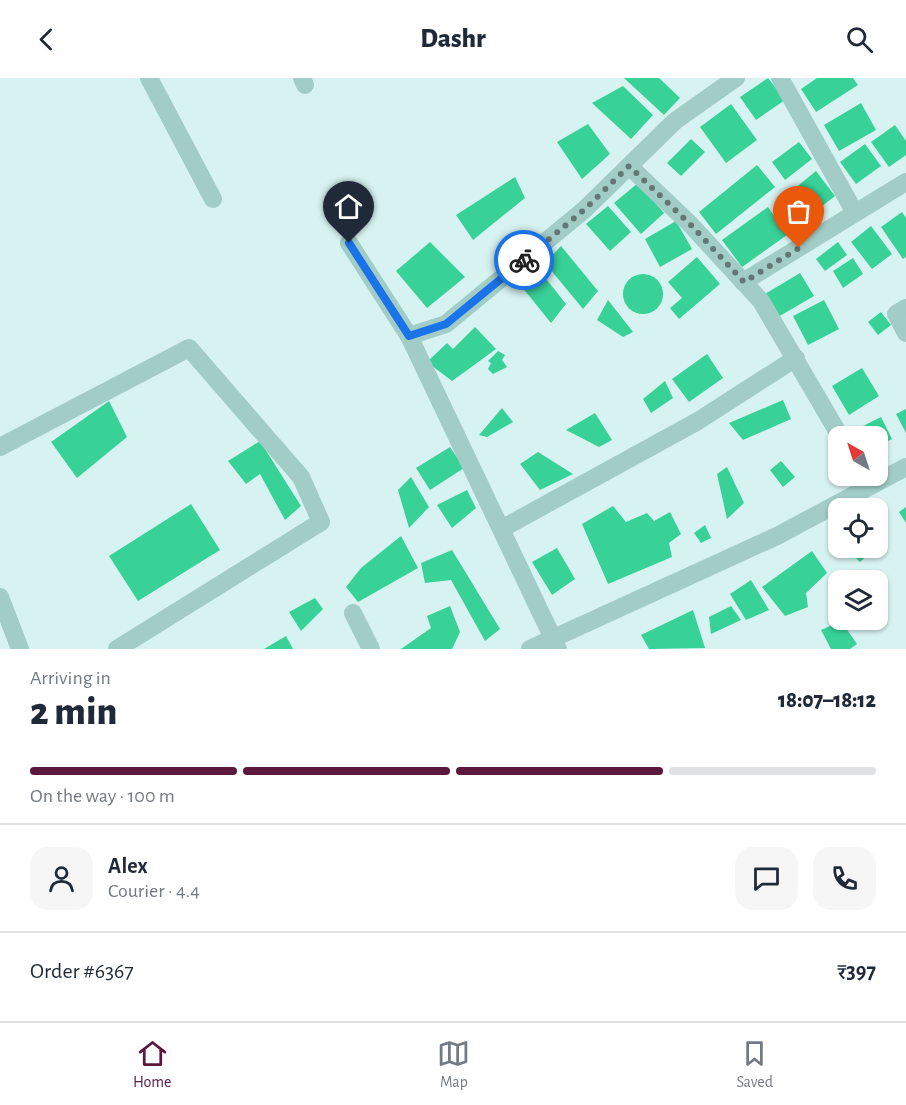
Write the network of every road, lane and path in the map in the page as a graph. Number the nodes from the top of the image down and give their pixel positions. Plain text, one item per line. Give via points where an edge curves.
1 (149, 78) edge
2 (736, 78) edge
3 (780, 78) edge
4 (629, 166) junction
5 (906, 182) edge
6 (213, 199) dead end
7 (855, 213) junction
8 (349, 243) dead end
9 (744, 282) junction
10 (906, 308) edge
11 (906, 333) edge
12 (409, 336) junction
13 (796, 358) junction
14 (834, 426) edge
15 (0, 447) edge
16 (906, 467) edge
17 (888, 473) edge
18 (857, 486) edge
19 (502, 528) junction
20 (0, 597) edge
21 (353, 613) dead end
22 (556, 644) edge
23 (20, 649) edge
24 (117, 649) edge
25 (371, 649) edge
26 (530, 649) edge

1 - 6 street
2 - 4 street via 675,121
3 - 7 street
4 - 9 street
4 - 12 street via 584,210 446,324
5 - 7 street
7 - 9 street
8 - 12 street
9 - 13 street via 761,301
10 - 11 street via 896,314
12 - 19 street
13 - 14 street
13 - 19 street via 698,421
15 - 24 street via 189,348 301,477 321,522
16 - 17 street
18 - 22 street via 777,536
19 - 22 street
20 - 23 street
21 - 25 street
22 - 26 street

